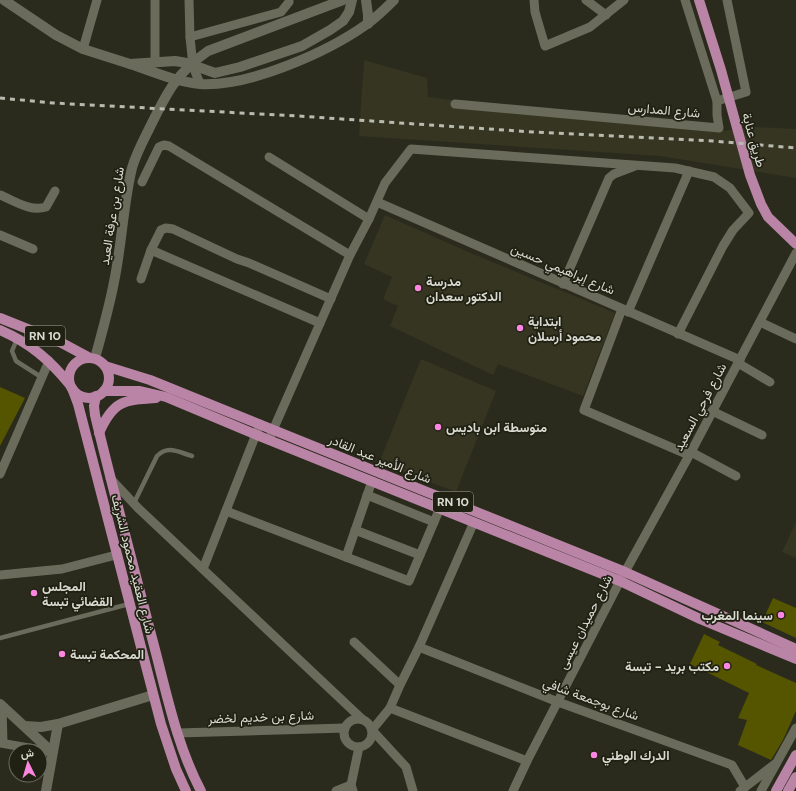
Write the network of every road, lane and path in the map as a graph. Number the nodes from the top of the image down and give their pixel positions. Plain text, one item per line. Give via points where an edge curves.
1 (4, 0) edge
2 (97, 0) edge
3 (155, 0) edge
4 (189, 0) edge
5 (290, 0) edge
6 (343, 0) edge
7 (352, 0) edge
8 (366, 0) edge
9 (394, 0) edge
10 (534, 0) edge
11 (586, 0) edge
12 (624, 0) edge
13 (685, 0) edge
14 (699, 0) edge
15 (704, 0) edge
16 (727, 0) edge
17 (606, 15) junction
18 (368, 24) junction
19 (709, 31) junction
20 (190, 37) junction
21 (84, 49) junction
22 (155, 61) junction
23 (130, 64) junction
24 (193, 66) junction
25 (200, 84) junction
26 (717, 101) junction
27 (455, 104) dead end
28 (269, 157) dead end
29 (638, 165) junction
30 (689, 171) junction
31 (142, 182) dead end
32 (55, 191) dead end
33 (0, 194) edge
34 (376, 202) junction
35 (369, 219) junction
36 (0, 235) edge
37 (796, 244) edge
38 (33, 249) dead end
39 (151, 250) junction
40 (796, 253) edge
41 (350, 255) junction
42 (141, 279) dead end
43 (564, 284) junction
44 (330, 299) junction
45 (625, 310) junction
46 (0, 318) edge
47 (760, 322) junction
48 (320, 323) junction
49 (0, 330) edge
50 (678, 334) junction
51 (17, 338) junction
52 (796, 339) edge
53 (92, 358) junction
54 (48, 361) junction
55 (739, 362) junction
56 (105, 366) junction
57 (41, 377) junction
58 (770, 382) dead end
59 (72, 387) junction
60 (104, 391) junction
61 (96, 396) junction
62 (166, 398) junction
63 (712, 411) junction
64 (260, 424) junction
65 (273, 429) junction
66 (99, 433) junction
67 (256, 434) junction
68 (762, 434) dead end
69 (269, 440) junction
70 (690, 453) junction
71 (192, 456) dead end
72 (0, 474) edge
73 (110, 476) junction
74 (736, 476) dead end
75 (372, 481) junction
76 (367, 495) junction
77 (134, 503) junction
78 (440, 508) junction
79 (226, 511) junction
80 (434, 522) junction
81 (474, 522) junction
82 (355, 530) junction
83 (116, 555) junction
84 (420, 555) junction
85 (346, 557) junction
86 (203, 569) junction
87 (0, 575) edge
88 (623, 577) junction
89 (129, 604) junction
90 (0, 638) edge
91 (354, 642) dead end
92 (419, 647) junction
93 (796, 649) edge
94 (796, 660) edge
95 (400, 684) junction
96 (153, 695) junction
97 (558, 702) junction
98 (1, 705) edge
99 (390, 708) junction
100 (362, 719) junction
101 (58, 724) junction
102 (25, 726) junction
103 (345, 728) junction
104 (796, 728) edge
105 (372, 730) junction
106 (178, 733) junction
107 (1, 743) edge
108 (359, 747) junction
109 (52, 752) junction
110 (796, 755) edge
111 (527, 760) junction
112 (777, 762) junction
113 (796, 777) edge
114 (352, 788) edge
115 (742, 789) edge
116 (46, 791) edge
117 (186, 791) edge
118 (201, 791) edge
119 (336, 791) edge
120 (413, 791) edge
121 (513, 791) edge
122 (761, 791) edge
123 (776, 791) edge
124 (788, 791) edge

1 - 21 street
2 - 21 street
3 - 22 street
4 - 20 street
5 - 20 street via 281,12
6 - 53 street, شارع بن عرفة العيد via 208,51 193,61 166,94 132,167 114,283
7 - 24 street via 343,21 302,46 225,71 215,72
8 - 18 street
9 - 18 street
10 - 17 street via 545,46 590,27
11 - 17 street
12 - 17 street
13 - 26 street
14 - 19 main road, طريق عنابة
15 - 19 main road, طريق عنابة
16 - 26 street, شارع المدارس via 746,92
18 - 25 street via 287,66 232,82
19 - 37 main road, طريق عنابة via 750,175 761,204 768,217
20 - 24 street
21 - 23 street
22 - 23 street
22 - 24 street via 175,61
23 - 25 street via 174,79
24 - 25 street
26 - 27 street, شارع المدارس via 719,128
28 - 35 street
29 - 30 street
29 - 34 street via 411,149 385,183
29 - 43 street via 609,178
30 - 45 street
30 - 50 street via 714,177 730,188 749,213 733,230 723,246
31 - 41 street via 159,147 169,146
32 - 33 street via 46,207 40,209 31,209
34 - 35 street
34 - 43 street, شارع إبراهيمي حسين
35 - 41 street
36 - 38 street
39 - 42 street
39 - 44 street via 162,230 173,229
39 - 48 street
40 - 47 street, شارع فرحي السعيد
41 - 44 street
43 - 45 street, شارع إبراهيمي حسين
44 - 48 street
45 - 50 street, شارع إبراهيمي حسين
45 - 70 street via 584,410
46 - 53 main road, RN 10
47 - 52 street
47 - 55 street, شارع فرحي السعيد
48 - 65 street
49 - 51 main road, RN 10
50 - 55 street, شارع إبراهيمي حسين
51 - 54 main road, RN 10
51 - 57 lane via 12,351 16,361
53 - 56 main road
53 - 59 main road via 82,359 72,367 69,373
54 - 57 street
54 - 59 main road, RN 10
55 - 58 street, شارع إبراهيمي حسين
55 - 63 street, شارع فرحي السعيد
56 - 60 main road via 109,378
56 - 64 main road, شارع الأمير عبد القادر / RN 10 via 150,380
57 - 72 street
59 - 61 main road via 80,396
59 - 83 main road, شارع العقيد محمود الشريف
60 - 61 main road
60 - 62 main road, شارع الأمير عبد القادر / RN 10 via 140,391
61 - 66 main road, شارع العقيد محمود الشريف via 94,406
62 - 66 main road via 131,400 119,404 109,413
62 - 67 main road, شارع الأمير عبد القادر / RN 10
63 - 68 street
63 - 70 street, شارع فرحي السعيد
64 - 65 main road, شارع الأمير عبد القادر / RN 10
64 - 67 street
65 - 69 street
65 - 88 main road, شارع الأمير عبد القادر / RN 10
66 - 73 main road, شارع العقيد محمود الشريف
67 - 69 main road, شارع الأمير عبد القادر / RN 10
67 - 79 street
69 - 75 main road, شارع الأمير عبد القادر / RN 10
70 - 74 street
70 - 88 street, شارع فرحي السعيد
71 - 77 lane via 168,449 162,451 157,456
73 - 77 street
73 - 106 main road, شارع العقيد محمود الشريف
75 - 76 street
75 - 78 main road, شارع الأمير عبد القادر / RN 10
76 - 80 street
76 - 82 street
77 - 86 street
78 - 80 street
78 - 81 main road, شارع الأمير عبد القادر / RN 10
79 - 85 street
79 - 86 street
80 - 84 street
81 - 88 main road, شارع الأمير عبد القادر / RN 10
81 - 92 street
82 - 84 street
82 - 85 street
83 - 87 street via 62,569
83 - 89 main road, شارع العقيد محمود الشريف
84 - 85 street via 409,581
86 - 100 street
88 - 93 main road, شارع الأمير عبد القادر / RN 10
88 - 94 main road, شارع الأمير عبد القادر / RN 10 via 700,619
88 - 97 street, شارع حميدان عيسى
89 - 90 lane
89 - 96 main road, شارع العقيد محمود الشريف
91 - 95 street
92 - 95 street
92 - 97 street, شارع بوجمعة شافي
95 - 99 street
96 - 101 street
96 - 117 main road, شارع العقيد محمود الشريف via 170,753
97 - 111 street, شارع حميدان عيسى
97 - 115 street, شارع بوجمعة شافي via 732,765
98 - 102 street
98 - 107 street
99 - 105 street
99 - 111 street
100 - 103 street via 350,721
100 - 105 street
101 - 102 street
101 - 109 street
102 - 109 street
103 - 106 street, شارع بن خديم لخضر
103 - 108 street via 346,742
104 - 112 street
105 - 108 street via 368,743
105 - 120 street via 406,767
106 - 118 main road, شارع العقيد محمود الشريف
107 - 109 street
108 - 114 street
109 - 116 street
110 - 123 main road
111 - 121 street, شارع حميدان عيسى
112 - 115 street
112 - 122 street
113 - 124 main road
114 - 119 street

